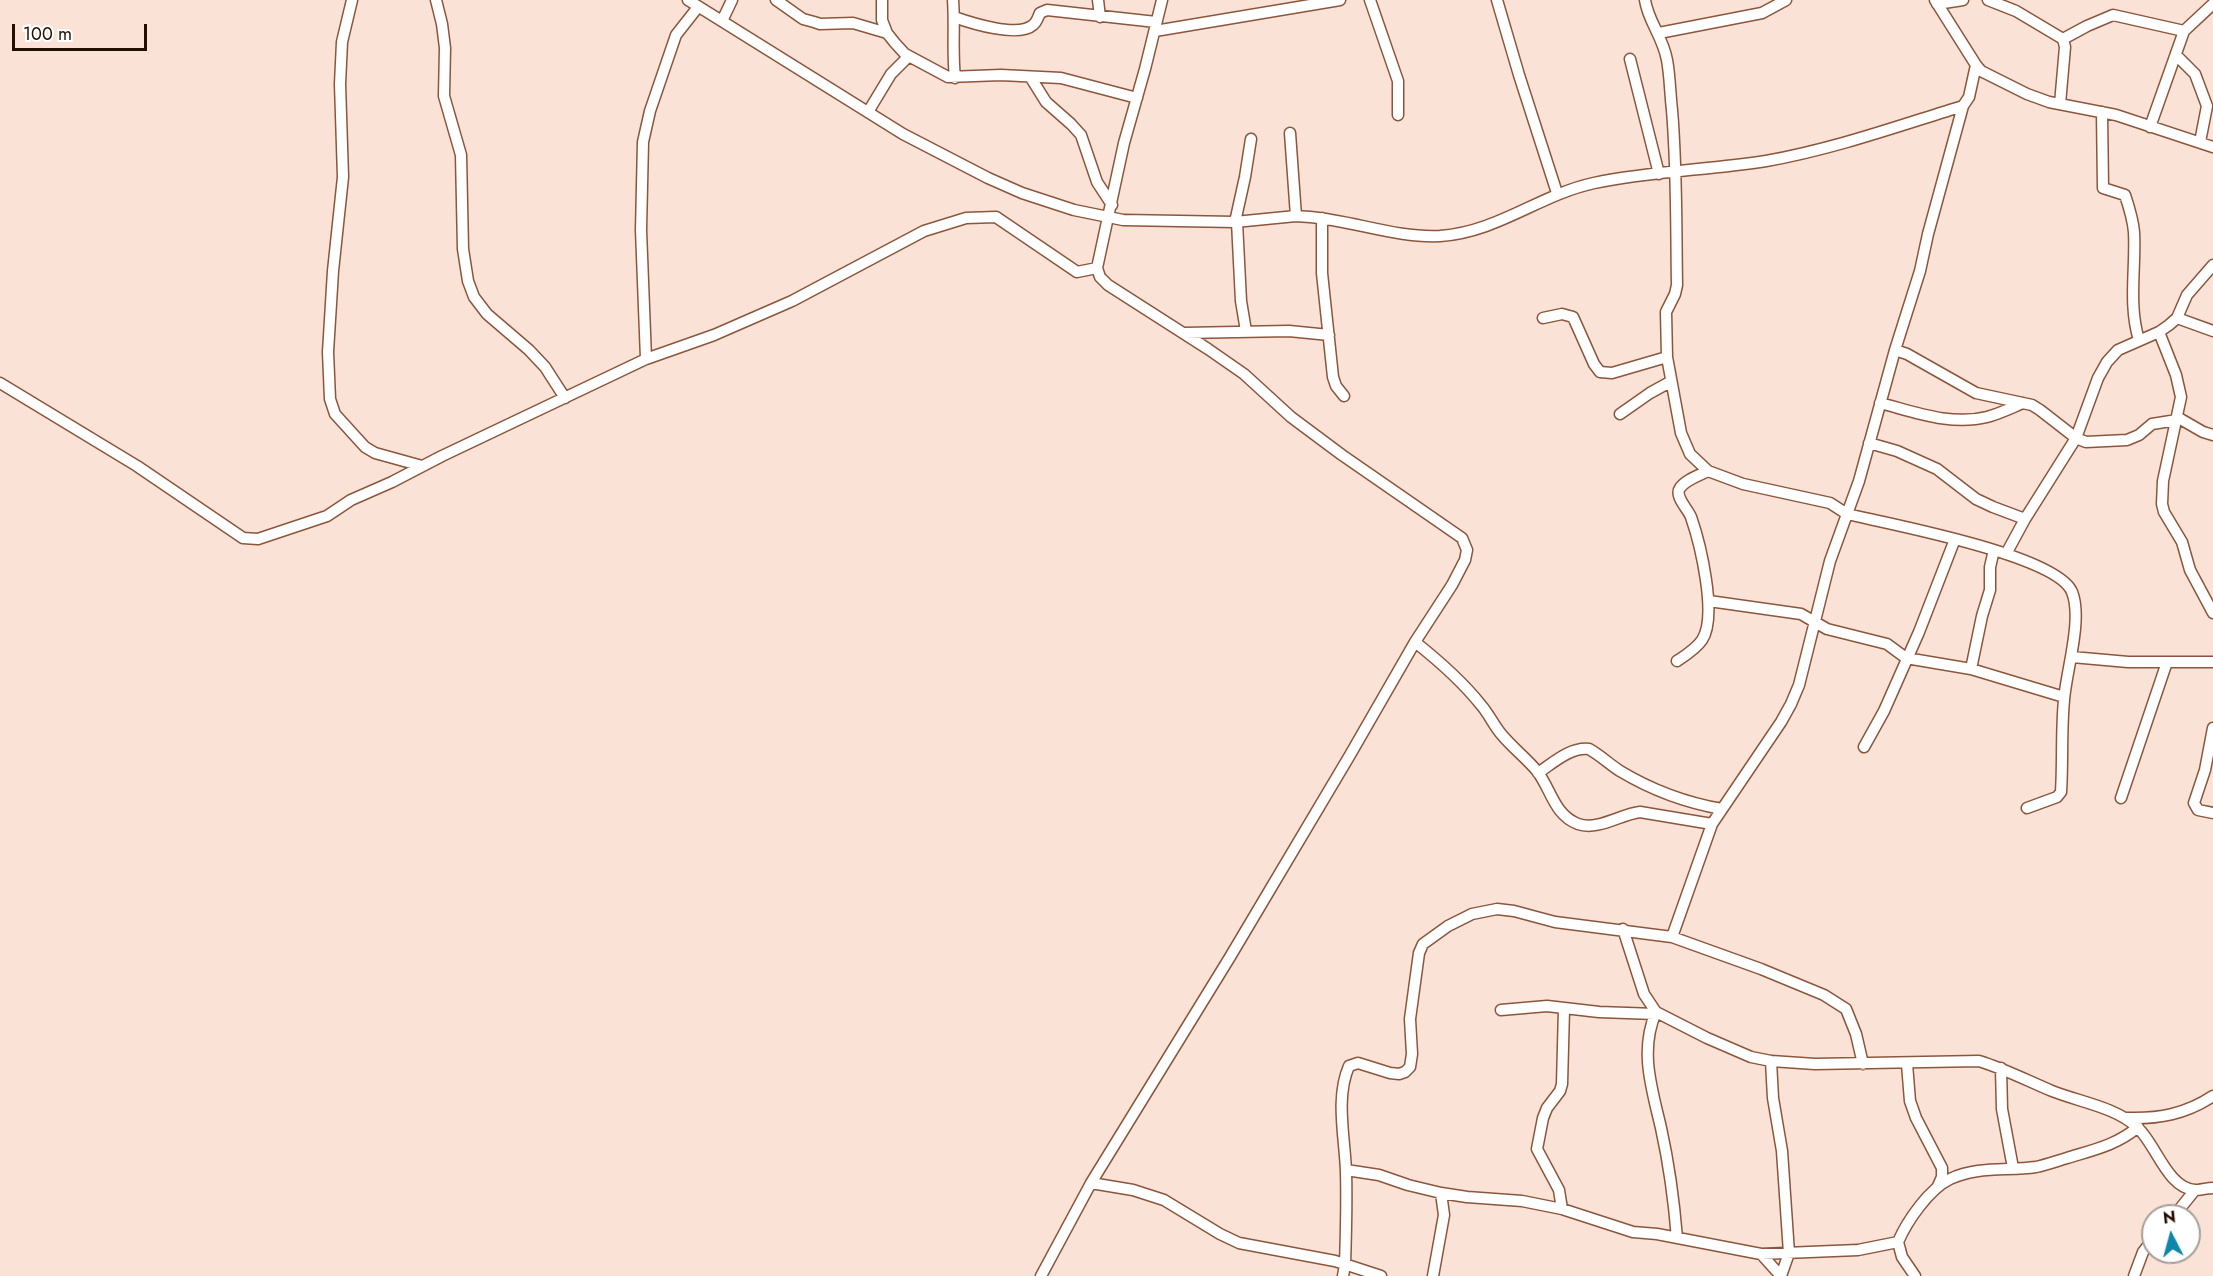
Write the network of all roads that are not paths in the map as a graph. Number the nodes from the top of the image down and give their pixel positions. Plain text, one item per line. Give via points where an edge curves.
1 (352, 0) edge
2 (436, 0) edge
3 (688, 0) edge
4 (732, 0) edge
5 (776, 0) edge
6 (882, 0) edge
7 (953, 0) edge
8 (1098, 0) edge
9 (1162, 0) edge
10 (1340, 0) edge
11 (1370, 0) edge
12 (1497, 0) edge
13 (1645, 0) edge
14 (1786, 0) edge
15 (1963, 0) edge
16 (1988, 0) edge
17 (1936, 2) edge
18 (2213, 4) edge
19 (698, 7) junction
20 (954, 17) junction
21 (1100, 17) junction
22 (722, 21) junction
23 (1155, 26) junction
24 (2184, 31) junction
25 (887, 33) junction
26 (1659, 33) junction
27 (2063, 39) junction
28 (2176, 55) junction
29 (909, 56) junction
30 (1630, 58) dead end
31 (1977, 65) junction
32 (955, 78) junction
33 (1031, 78) junction
34 (1137, 98) junction
35 (2060, 104) junction
36 (1963, 106) junction
37 (868, 112) junction
38 (2102, 112) junction
39 (1398, 115) dead end
40 (2150, 127) junction
41 (1290, 133) dead end
42 (1251, 139) dead end
43 (2200, 142) junction
44 (2213, 147) edge
45 (1677, 172) junction
46 (1659, 174) junction
47 (1557, 194) junction
48 (1112, 205) junction
49 (1296, 216) junction
50 (1109, 218) junction
51 (1322, 218) junction
52 (1236, 222) junction
53 (2213, 265) edge
54 (1097, 268) junction
55 (1543, 318) dead end
56 (2176, 318) junction
57 (2213, 330) edge
58 (1246, 331) junction
59 (2159, 332) junction
60 (1183, 333) junction
61 (1329, 334) junction
62 (2139, 340) junction
63 (1895, 350) junction
64 (1667, 357) junction
65 (646, 359) junction
66 (1671, 382) junction
67 (0, 383) edge
68 (1344, 396) dead end
69 (565, 398) junction
70 (1880, 403) junction
71 (2024, 403) junction
72 (1620, 414) dead end
73 (2177, 419) junction
74 (2213, 435) edge
75 (2076, 438) junction
76 (1869, 443) junction
77 (422, 466) junction
78 (1708, 471) junction
79 (1847, 514) junction
80 (2025, 519) junction
81 (1955, 540) junction
82 (1994, 550) junction
83 (2006, 554) junction
84 (1709, 601) junction
85 (2213, 613) edge
86 (1816, 622) junction
87 (1415, 642) junction
88 (2072, 657) junction
89 (1906, 658) junction
90 (1677, 661) dead end
91 (2167, 662) junction
92 (2213, 662) edge
93 (1971, 669) junction
94 (2064, 697) junction
95 (2213, 728) edge
96 (1864, 747) dead end
97 (1538, 773) junction
98 (2121, 798) dead end
99 (2027, 808) dead end
100 (1722, 809) junction
101 (2213, 813) edge
102 (1712, 824) junction
103 (1623, 930) junction
104 (1672, 937) junction
105 (1564, 1009) junction
106 (1501, 1010) dead end
107 (1656, 1013) junction
108 (1771, 1061) junction
109 (1863, 1064) junction
110 (1907, 1064) junction
111 (2001, 1068) junction
112 (2213, 1096) edge
113 (2126, 1118) junction
114 (2138, 1127) junction
115 (2013, 1168) junction
116 (1346, 1170) junction
117 (1091, 1183) junction
118 (1938, 1186) junction
119 (2213, 1188) edge
120 (2195, 1190) junction
121 (1441, 1193) junction
122 (2184, 1204) edge
123 (1562, 1209) junction
124 (1677, 1238) junction
125 (1898, 1242) junction
126 (1789, 1253) junction
127 (1761, 1254) junction
128 (2141, 1257) edge
129 (1345, 1265) junction
130 (1041, 1276) edge
131 (1342, 1276) edge
132 (1381, 1276) edge
133 (1433, 1276) edge
134 (1781, 1276) edge
135 (1915, 1276) edge
136 (2134, 1276) edge

1 - 77 street via 342,42 343,177 328,352 330,399 335,414 365,447
2 - 69 street via 445,48 444,96 461,155 463,249 468,281 487,314 545,367
3 - 19 street
4 - 22 street
5 - 25 street via 803,19 820,24 853,22
6 - 25 street via 880,9
7 - 20 street
8 - 21 street
9 - 23 street
10 - 23 street
11 - 39 street via 1398,81
12 - 47 street
13 - 26 street
14 - 26 street via 1762,13
15 - 17 street
16 - 27 street via 2016,11
17 - 31 street
18 - 24 street
19 - 22 street
19 - 65 street via 676,34 643,142 641,230
20 - 21 street via 1015,30 1032,26 1044,10
20 - 32 street
21 - 23 street
22 - 37 street
23 - 34 street
24 - 27 street via 2113,15
24 - 28 street
25 - 29 street
26 - 45 street via 1668,62
27 - 35 street
28 - 40 street
28 - 43 street via 2195,74 2207,105
29 - 32 street
29 - 37 street via 891,74
30 - 46 street
31 - 35 street via 1981,71 2022,92
31 - 36 street
32 - 33 street
33 - 34 street via 1076,80
33 - 48 street via 1047,102 1081,135 1097,182
34 - 48 street
35 - 38 street
36 - 45 street via 1820,150
36 - 63 street
37 - 50 street via 988,178 1074,210
38 - 40 street
38 - 62 street via 2103,188 2125,195 2132,216 2134,308
40 - 43 street
41 - 49 street
42 - 52 street
43 - 44 street
45 - 46 street
45 - 64 street via 1677,285 1666,312
46 - 47 street via 1593,183
47 - 51 street via 1489,226 1441,236 1397,233
48 - 50 street
49 - 51 street
49 - 52 street
50 - 52 street
50 - 54 street
51 - 61 street via 1322,273
52 - 58 street
53 - 56 street via 2187,295
54 - 60 street via 1108,285
54 - 65 street via 1077,272 996,217 966,218 924,231 765,313
55 - 64 street via 1562,314 1573,317 1600,372 1612,373
56 - 57 street
56 - 59 street
58 - 60 street
58 - 61 street
59 - 62 street
59 - 73 street via 2179,387
60 - 87 street via 1250,379 1291,417 1342,455 1462,538 1467,550 1465,560
61 - 68 street via 1333,377
62 - 75 street via 2118,350 2107,362
63 - 70 street
63 - 71 street via 1976,393
64 - 66 street
65 - 69 street
66 - 72 street
66 - 78 street via 1681,433 1690,454
67 - 77 street via 137,466 243,538 258,539 327,516
69 - 77 street
70 - 71 street via 1956,420 1987,417
70 - 76 street
71 - 75 street via 2040,410
73 - 74 street
73 - 75 street via 2152,424 2134,438 2115,442
73 - 85 street via 2163,481 2162,504
75 - 80 street
76 - 79 street
76 - 80 street via 1937,469 1976,499
78 - 79 street via 1743,484 1830,503
78 - 84 street via 1678,492 1694,530
79 - 81 street
79 - 86 street via 1830,561
80 - 83 street
81 - 82 street
81 - 89 street
82 - 83 street
82 - 93 street via 1990,590
83 - 88 street via 2058,576 2072,592
84 - 86 street via 1801,614
84 - 90 street via 1706,633
86 - 89 street via 1842,634 1887,644
86 - 100 street via 1791,704
87 - 97 street via 1481,705
87 - 117 street via 1236,947
88 - 91 street
88 - 94 street
89 - 93 street
89 - 96 street
91 - 92 street
91 - 98 street
93 - 94 street
94 - 99 street via 2060,794
95 - 101 street via 2194,803 2198,810
97 - 100 street via 1570,752 1589,749 1618,770 1679,799
97 - 102 street via 1557,808 1579,824 1602,824 1640,812
100 - 102 street
102 - 104 street
103 - 104 street
103 - 107 street via 1644,994
103 - 116 street via 1555,922 1497,909 1472,914 1423,944 1411,1006 1410,1067 1405,1072 1390,1073 1358,1064 1349,1066 1344,1077 1342,1124
104 - 109 street via 1832,1000 1846,1010
105 - 106 street via 1535,1006
105 - 107 street
105 - 123 street via 1562,1083 1543,1118 1537,1149 1559,1190
107 - 108 street via 1728,1048
107 - 124 street via 1647,1041 1648,1069
108 - 109 street
108 - 126 street
109 - 110 street
110 - 111 street via 1979,1061
110 - 118 street via 1910,1101 1942,1168
111 - 113 street
111 - 115 street via 2002,1109
112 - 113 street via 2174,1114 2154,1119
113 - 114 street
114 - 115 street via 2112,1145 2037,1167
114 - 120 street via 2172,1178
115 - 118 street via 1978,1170
116 - 121 street
116 - 129 street
117 - 129 street via 1164,1200 1239,1243
117 - 130 street
118 - 125 street via 1906,1225
119 - 120 street
120 - 122 street
121 - 123 street
121 - 133 street via 1444,1215
123 - 124 street via 1633,1232
124 - 127 street
125 - 126 street via 1871,1249
125 - 135 street via 1902,1257
126 - 127 street
126 - 134 street
127 - 134 street
128 - 136 street
129 - 131 street
129 - 132 street

